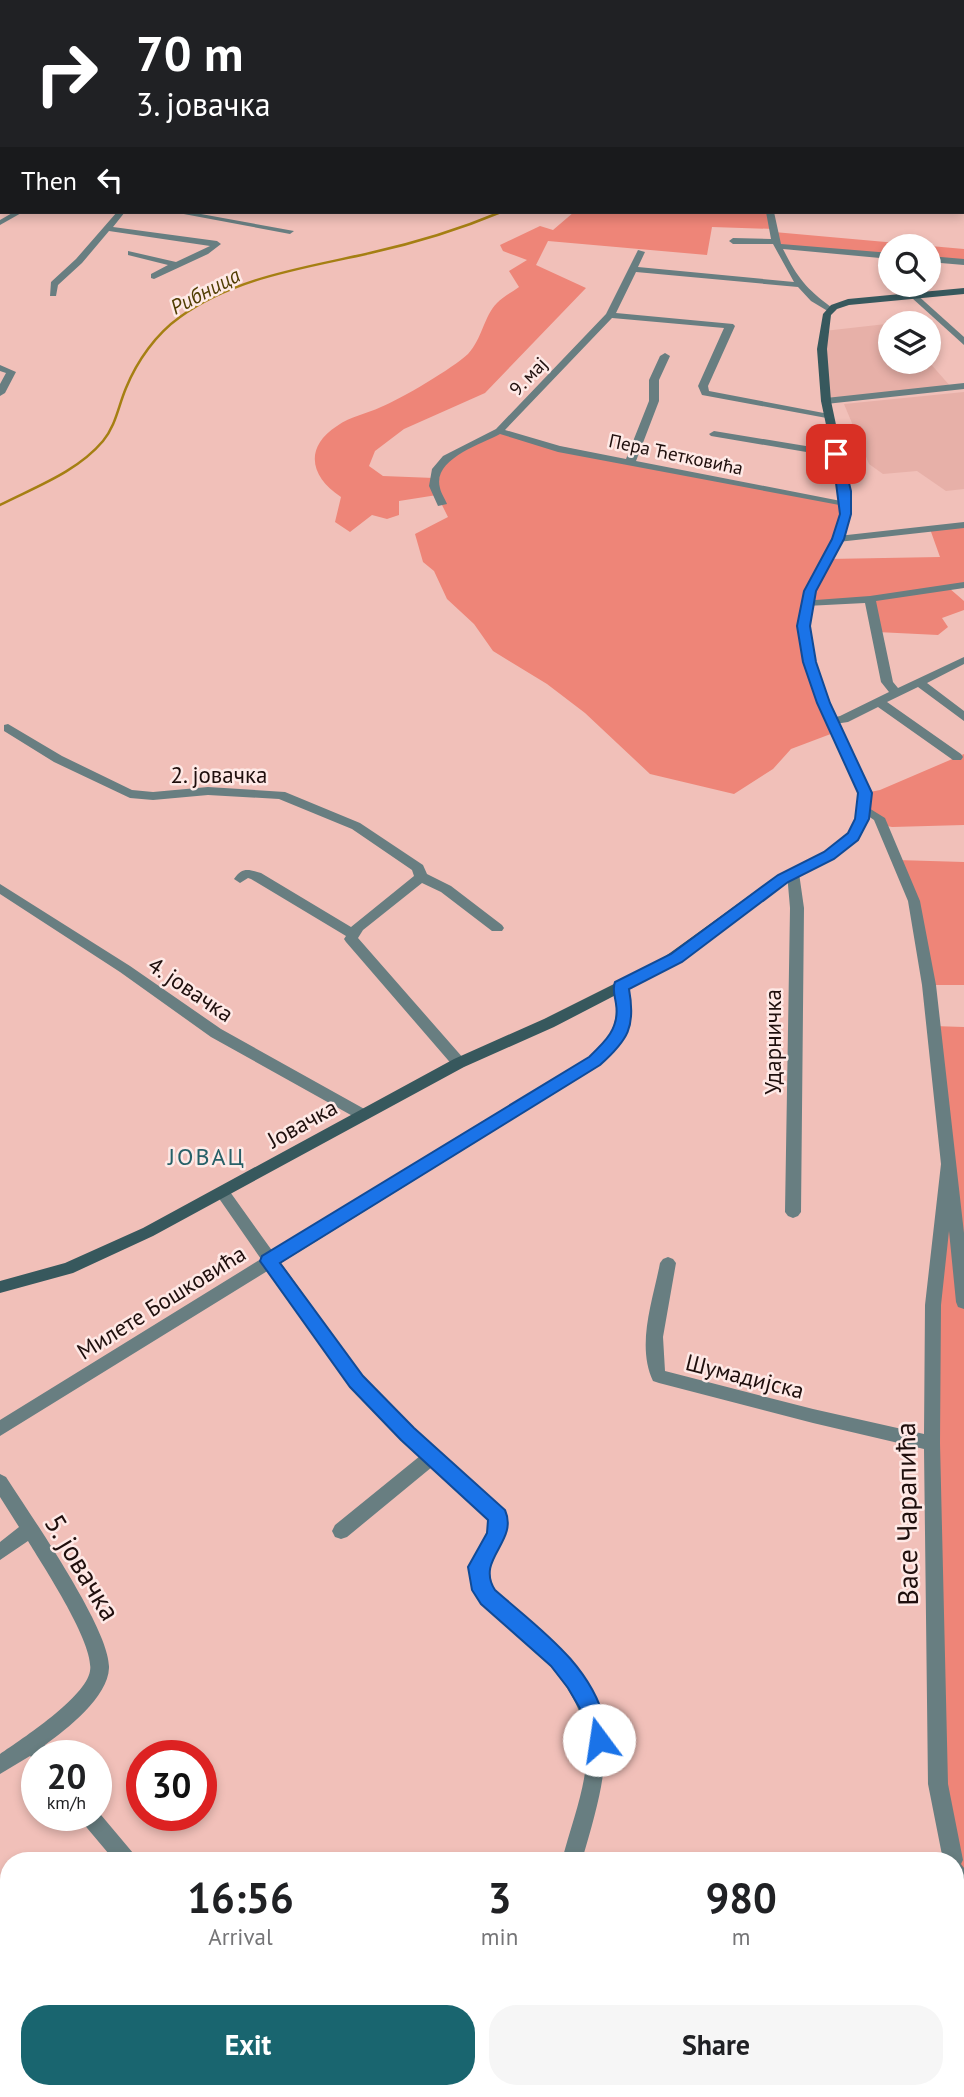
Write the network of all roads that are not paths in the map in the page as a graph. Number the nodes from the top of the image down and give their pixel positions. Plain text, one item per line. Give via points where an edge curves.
1 (16, 214) edge
2 (119, 214) edge
3 (189, 214) edge
4 (770, 214) edge
5 (0, 223) edge
6 (106, 228) junction
7 (290, 231) dead end
8 (733, 241) dead end
9 (777, 244) junction
10 (641, 252) dead end
11 (131, 253) dead end
12 (878, 255) edge
13 (941, 260) edge
14 (964, 262) edge
15 (173, 264) junction
16 (633, 269) junction
17 (153, 276) dead end
18 (801, 285) junction
19 (964, 291) edge
20 (941, 293) edge
21 (53, 294) dead end
22 (904, 297) edge
23 (916, 297) edge
24 (831, 310) junction
25 (610, 314) junction
26 (964, 341) edge
27 (665, 356) dead end
28 (0, 368) edge
29 (964, 386) edge
30 (0, 393) edge
31 (826, 401) junction
32 (829, 417) junction
33 (499, 430) junction
34 (714, 434) dead end
35 (836, 454) junction
36 (630, 463) junction
37 (442, 503) dead end
38 (846, 505) junction
39 (964, 525) edge
40 (838, 539) junction
41 (964, 585) edge
42 (870, 599) junction
43 (806, 603) junction
44 (964, 660) edge
45 (919, 682) junction
46 (896, 694) junction
47 (879, 702) junction
48 (964, 717) edge
49 (832, 722) junction
50 (8, 728) dead end
51 (957, 757) dead end
52 (864, 809) junction
53 (793, 873) junction
54 (421, 877) junction
55 (240, 879) dead end
56 (0, 888) edge
57 (497, 928) dead end
58 (353, 934) junction
59 (621, 986) junction
60 (459, 1063) junction
61 (363, 1115) junction
62 (948, 1166) junction
63 (223, 1193) junction
64 (793, 1212) dead end
65 (269, 1261) junction
66 (668, 1263) dead end
67 (0, 1287) edge
68 (964, 1302) edge
69 (0, 1429) edge
70 (932, 1443) junction
71 (432, 1457) junction
72 (0, 1482) edge
73 (29, 1530) junction
74 (341, 1531) dead end
75 (0, 1552) edge
76 (45, 1740) edge
77 (21, 1756) edge
78 (0, 1765) edge
79 (102, 1831) edge
80 (119, 1852) edge
81 (574, 1852) edge
82 (951, 1852) edge

1 - 5 street
2 - 6 street
3 - 7 street
4 - 9 street
6 - 15 street via 217,244 207,253
6 - 21 street via 54,285
8 - 9 street
9 - 12 street
9 - 18 street
10 - 16 street, 9. мај
11 - 15 street
13 - 14 street
15 - 17 street
16 - 18 street
16 - 25 street, 9. мај
18 - 24 street
19 - 20 main road
22 - 24 main road via 848,302
23 - 26 street
24 - 31 main road via 822,349
25 - 32 street via 730,326 703,392
25 - 33 street, 9. мај
27 - 36 street via 654,380 654,401
28 - 30 street via 11,372
29 - 31 street
31 - 32 main road
32 - 35 main road
33 - 36 street, Пера Ћетковића via 527,442
33 - 37 street, 9. мај via 441,464 434,486
34 - 35 street
35 - 38 main road
36 - 38 street, Пера Ћетковића
38 - 40 main road
39 - 40 street
40 - 43 main road
41 - 42 street
42 - 43 street
42 - 46 street via 887,682
43 - 49 main road via 809,662
44 - 45 street
45 - 46 street
45 - 48 street
46 - 47 street
47 - 49 street
47 - 51 street
49 - 52 main road via 863,784
50 - 54 street, 2. јовачка via 58,760 130,794 208,791 281,795 356,826 418,868
52 - 53 main road, Јовачка via 848,842
52 - 62 street via 879,818 914,901 929,985
53 - 59 main road, Јовачка via 676,958
53 - 64 street, Ударничка via 797,908
54 - 57 street, 2. јовачка via 446,889
54 - 58 street
55 - 58 street via 246,873 256,876
56 - 61 street, 4. јовачка via 216,1033
58 - 60 street via 351,939 360,952
59 - 60 main road, Јовачка
59 - 65 street, Милете Бошковића via 625,1012 617,1041 595,1061
60 - 61 main road, Јовачка
61 - 63 main road, Јовачка
62 - 68 street
62 - 70 street, Васе Чарапића via 933,1305
63 - 65 street
63 - 67 main road, Јовачка via 82,1262
65 - 69 street, Милете Бошковића
65 - 71 street via 356,1381
66 - 70 street, Шумадијска via 655,1345 659,1376
70 - 82 street, Васе Чарапића via 938,1784
71 - 74 street
71 - 81 street via 498,1516 496,1535 478,1567 483,1591 558,1659 592,1709 599,1756
72 - 73 street, 5. јовачка
73 - 75 street
73 - 76 street, 5. јовачка via 85,1619 101,1658 90,1692
77 - 78 street, 5. јовачка
79 - 80 street

